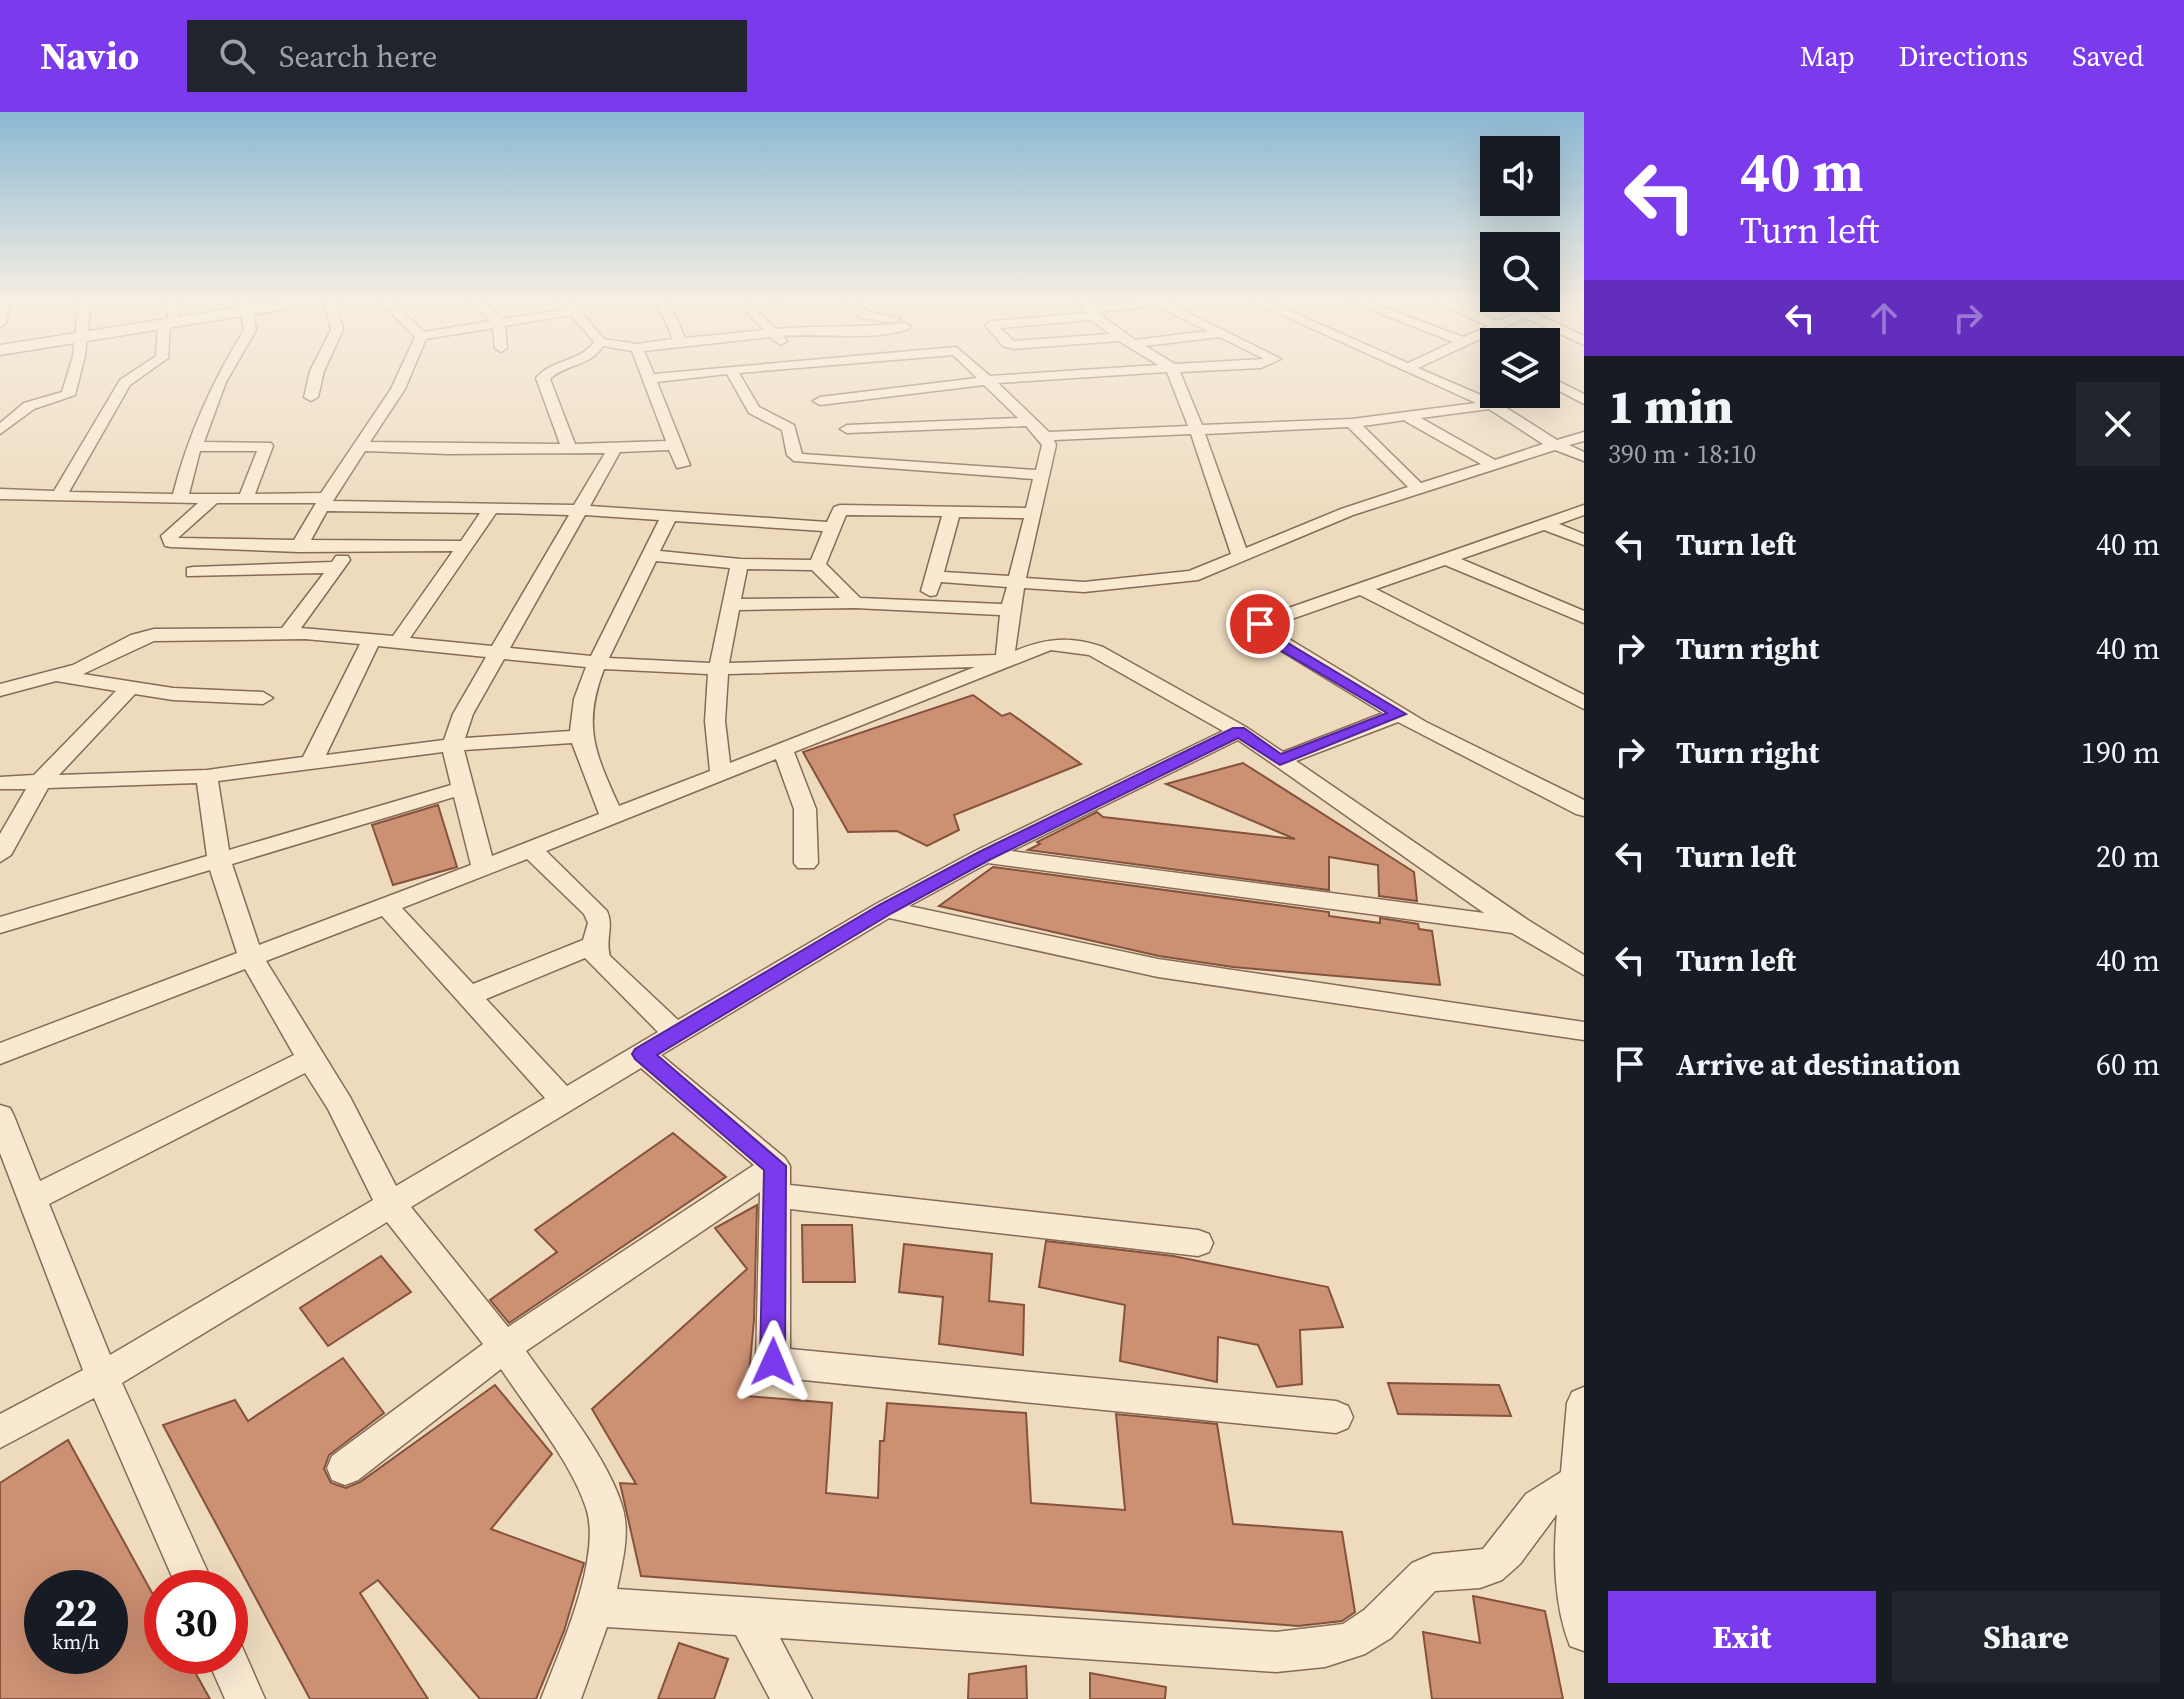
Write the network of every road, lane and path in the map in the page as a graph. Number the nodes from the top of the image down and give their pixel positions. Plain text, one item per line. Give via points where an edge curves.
1 (74, 373) edge
2 (140, 373) edge
3 (224, 373) edge
4 (317, 373) edge
5 (405, 373) edge
6 (550, 373) edge
7 (645, 373) edge
8 (702, 373) edge
9 (733, 373) edge
10 (977, 373) edge
11 (1060, 373) edge
12 (1174, 373) edge
13 (1422, 373) edge
14 (647, 379) junction
15 (986, 382) junction
16 (1560, 387) edge
17 (311, 397) dead end
18 (1480, 400) edge
19 (1584, 400) edge
20 (820, 401) dead end
21 (1480, 407) edge
22 (1497, 408) edge
23 (1410, 418) junction
24 (1026, 422) junction
25 (1352, 423) junction
26 (847, 429) dead end
27 (0, 430) edge
28 (1197, 430) junction
29 (1045, 436) junction
30 (1584, 436) edge
31 (1553, 444) junction
32 (675, 445) junction
33 (361, 446) junction
34 (194, 447) junction
35 (615, 448) junction
36 (569, 449) junction
37 (1584, 457) edge
38 (682, 465) dead end
39 (1494, 465) junction
40 (1042, 475) junction
41 (1420, 491) junction
42 (0, 494) edge
43 (58, 497) junction
44 (246, 498) junction
45 (180, 499) junction
46 (213, 499) junction
47 (326, 502) junction
48 (492, 508) junction
49 (581, 510) junction
50 (1584, 510) edge
51 (952, 511) junction
52 (1033, 513) junction
53 (669, 516) junction
54 (1544, 524) junction
55 (832, 527) junction
56 (1584, 540) edge
57 (352, 546) junction
58 (466, 546) junction
59 (299, 547) junction
60 (651, 555) junction
61 (1241, 557) junction
62 (1444, 558) junction
63 (740, 564) junction
64 (817, 565) junction
65 (337, 567) junction
66 (193, 572) dead end
67 (933, 576) junction
68 (1017, 582) junction
69 (1358, 587) junction
70 (855, 603) junction
71 (731, 605) junction
72 (926, 605) junction
73 (1010, 610) junction
74 (1584, 618) edge
75 (288, 632) junction
76 (372, 639) junction
77 (399, 641) junction
78 (499, 652) junction
79 (1005, 660) junction
80 (599, 663) junction
81 (716, 669) junction
82 (53, 675) junction
83 (129, 689) junction
84 (0, 690) edge
85 (263, 698) dead end
86 (1584, 703) edge
87 (1399, 714) junction
88 (1239, 731) junction
89 (582, 736) junction
90 (452, 745) junction
91 (783, 750) junction
92 (1280, 760) junction
93 (312, 761) junction
94 (721, 774) junction
95 (207, 776) junction
96 (40, 782) junction
97 (0, 783) edge
98 (463, 788) junction
99 (1583, 807) edge
100 (611, 815) junction
101 (530, 849) junction
102 (0, 855) edge
103 (985, 855) junction
104 (219, 861) junction
105 (806, 863) dead end
106 (483, 868) junction
107 (387, 906) junction
108 (885, 909) junction
109 (0, 925) edge
110 (1519, 926) junction
111 (594, 945) junction
112 (251, 957) junction
113 (1584, 966) edge
114 (468, 996) junction
115 (1584, 1031) edge
116 (676, 1034) junction
117 (0, 1054) edge
118 (642, 1054) junction
119 (310, 1059) junction
120 (565, 1102) junction
121 (0, 1116) edge
122 (775, 1181) junction
123 (32, 1199) junction
124 (389, 1202) junction
125 (1198, 1243) dead end
126 (505, 1347) junction
127 (102, 1377) junction
128 (1584, 1403) edge
129 (1336, 1417) dead end
130 (0, 1432) edge
131 (345, 1468) dead end
132 (1577, 1483) junction
133 (188, 1570) edge
134 (595, 1607) junction
135 (746, 1616) junction
136 (1584, 1632) edge
137 (234, 1674) edge
138 (245, 1699) edge
139 (561, 1699) edge
140 (792, 1699) edge

1 - 27 street via 67,397 29,406
2 - 43 street via 125,383
3 - 34 street
4 - 17 street
5 - 33 street
6 - 36 street via 543,378
7 - 14 street
8 - 14 street
9 - 40 street via 754,410 789,428 799,458
10 - 15 street
11 - 15 street
12 - 28 street
13 - 18 street
14 - 32 street
15 - 20 street
15 - 24 street
16 - 19 street
21 - 23 street
22 - 31 street
23 - 25 street
23 - 39 street
24 - 26 street
24 - 29 street
25 - 28 street
25 - 41 street
28 - 29 street
28 - 61 street
29 - 40 street via 1049,445
30 - 31 street
31 - 37 street
31 - 39 street
32 - 35 street
32 - 38 street
33 - 36 street
33 - 47 street
34 - 44 street via 266,446
34 - 45 street
35 - 36 street
35 - 49 street
39 - 41 street
40 - 52 street
41 - 61 street via 1347,512
42 - 43 street
43 - 45 street
44 - 46 street
44 - 47 street
45 - 46 street
46 - 59 street via 175,529 171,542
47 - 48 street
47 - 59 street
48 - 49 street
48 - 58 street
49 - 53 street
49 - 78 street
50 - 54 street
51 - 52 street
51 - 55 street via 844,508
51 - 67 street
52 - 68 street
53 - 55 street
53 - 60 street
54 - 56 street
54 - 62 street
55 - 64 street
57 - 58 street
57 - 59 street
57 - 65 street
58 - 77 street
60 - 63 street
60 - 80 street
61 - 68 street via 1160,582 1084,587
62 - 69 street
62 - 74 street
63 - 64 street
63 - 71 street
64 - 70 street
65 - 66 street
65 - 75 street
67 - 68 street
67 - 72 street
68 - 73 street
69 - 86 street
69 - 87 street via 1260,624 1259,629
70 - 71 street
70 - 72 street
71 - 81 street
72 - 73 street
73 - 79 street
75 - 76 street
75 - 82 street via 154,635 80,669
76 - 77 street
76 - 93 street
77 - 78 street
78 - 80 street
78 - 90 street via 463,714
79 - 81 street
79 - 88 street via 1049,644 1079,645
79 - 91 street
80 - 81 street
80 - 89 street via 580,721
81 - 94 street via 713,739
82 - 83 street
82 - 84 street
83 - 85 street
83 - 96 street
87 - 92 street
87 - 99 street
88 - 92 street
88 - 103 street
89 - 90 street
89 - 100 street
90 - 93 street
90 - 98 street
91 - 94 street
91 - 105 street via 805,809
92 - 110 street
93 - 95 street
94 - 100 street
95 - 96 street
95 - 104 street
96 - 97 street
96 - 102 street
98 - 104 street
98 - 106 street
100 - 101 street
101 - 106 street
101 - 111 street via 595,911 600,923
103 - 108 street
103 - 110 street
104 - 109 street
104 - 112 street
106 - 107 street
107 - 112 street
107 - 114 street
108 - 115 street via 1158,968
108 - 116 street
110 - 113 street
111 - 114 street
111 - 116 street via 598,959
112 - 117 street
112 - 119 street
114 - 120 street
116 - 118 street
118 - 120 street
118 - 122 street
119 - 123 street
119 - 124 street via 340,1104
120 - 124 street
121 - 123 street
122 - 125 street
122 - 126 street
122 - 129 street via 773,1362
123 - 127 street
124 - 126 street
124 - 127 street
126 - 131 street
126 - 134 street via 581,1461 605,1510 607,1543
127 - 130 street
127 - 133 street
128 - 132 street
132 - 135 street via 1550,1493 1496,1562 1425,1576 1370,1633 1339,1647 1276,1652
132 - 136 street via 1572,1548
134 - 135 street
134 - 139 street
135 - 140 street
137 - 138 street

